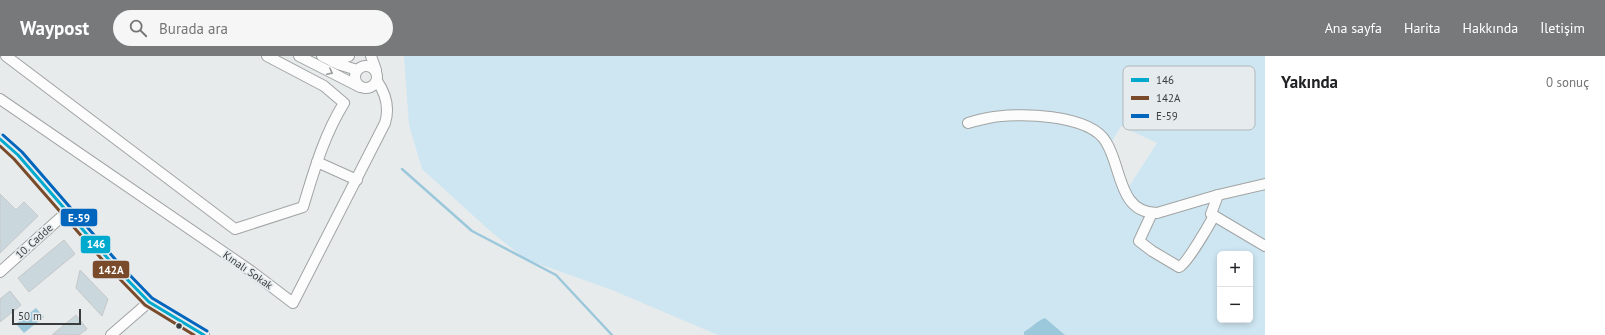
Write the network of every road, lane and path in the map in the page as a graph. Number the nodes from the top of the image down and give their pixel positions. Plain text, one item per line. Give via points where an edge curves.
1 (6, 56) edge
2 (267, 56) edge
3 (300, 56) edge
4 (322, 56) edge
5 (349, 56) edge
6 (371, 56) edge
7 (333, 62) junction
8 (360, 64) edge
9 (376, 70) junction
10 (377, 81) junction
11 (361, 87) junction
12 (0, 99) edge
13 (968, 123) dead end
14 (1, 144) edge
15 (317, 162) junction
16 (357, 180) junction
17 (1265, 184) edge
18 (1218, 195) junction
19 (68, 211) junction
20 (1152, 213) junction
21 (1214, 216) junction
22 (1265, 246) edge
23 (0, 272) edge
24 (149, 302) junction
25 (111, 335) edge
26 (204, 335) edge

1 - 15 street via 235,229 303,207
2 - 15 street via 324,86 344,103 333,120
3 -> 11 street
4 - 7 street
5 - 7 street
6 - 9 street
7 - 8 street
8 - 9 street
8 - 11 street via 355,78
9 - 10 street
10 - 11 street via 368,88
10 - 16 street, Kınalı Sokak via 387,103 388,116
12 - 16 street, Kınalı Sokak via 293,302
13 - 20 street via 1010,116 1054,118 1082,124 1095,131 1106,142 1130,201 1138,209
14 - 19 street via 18,155
15 - 16 street
17 - 18 street
18 - 20 street
18 - 21 street via 1211,214
19 - 23 street, 10. Cadde
19 - 24 street
20 - 21 street via 1139,241 1152,252 1179,267 1187,259
21 - 22 street
24 - 25 street
24 - 26 street

